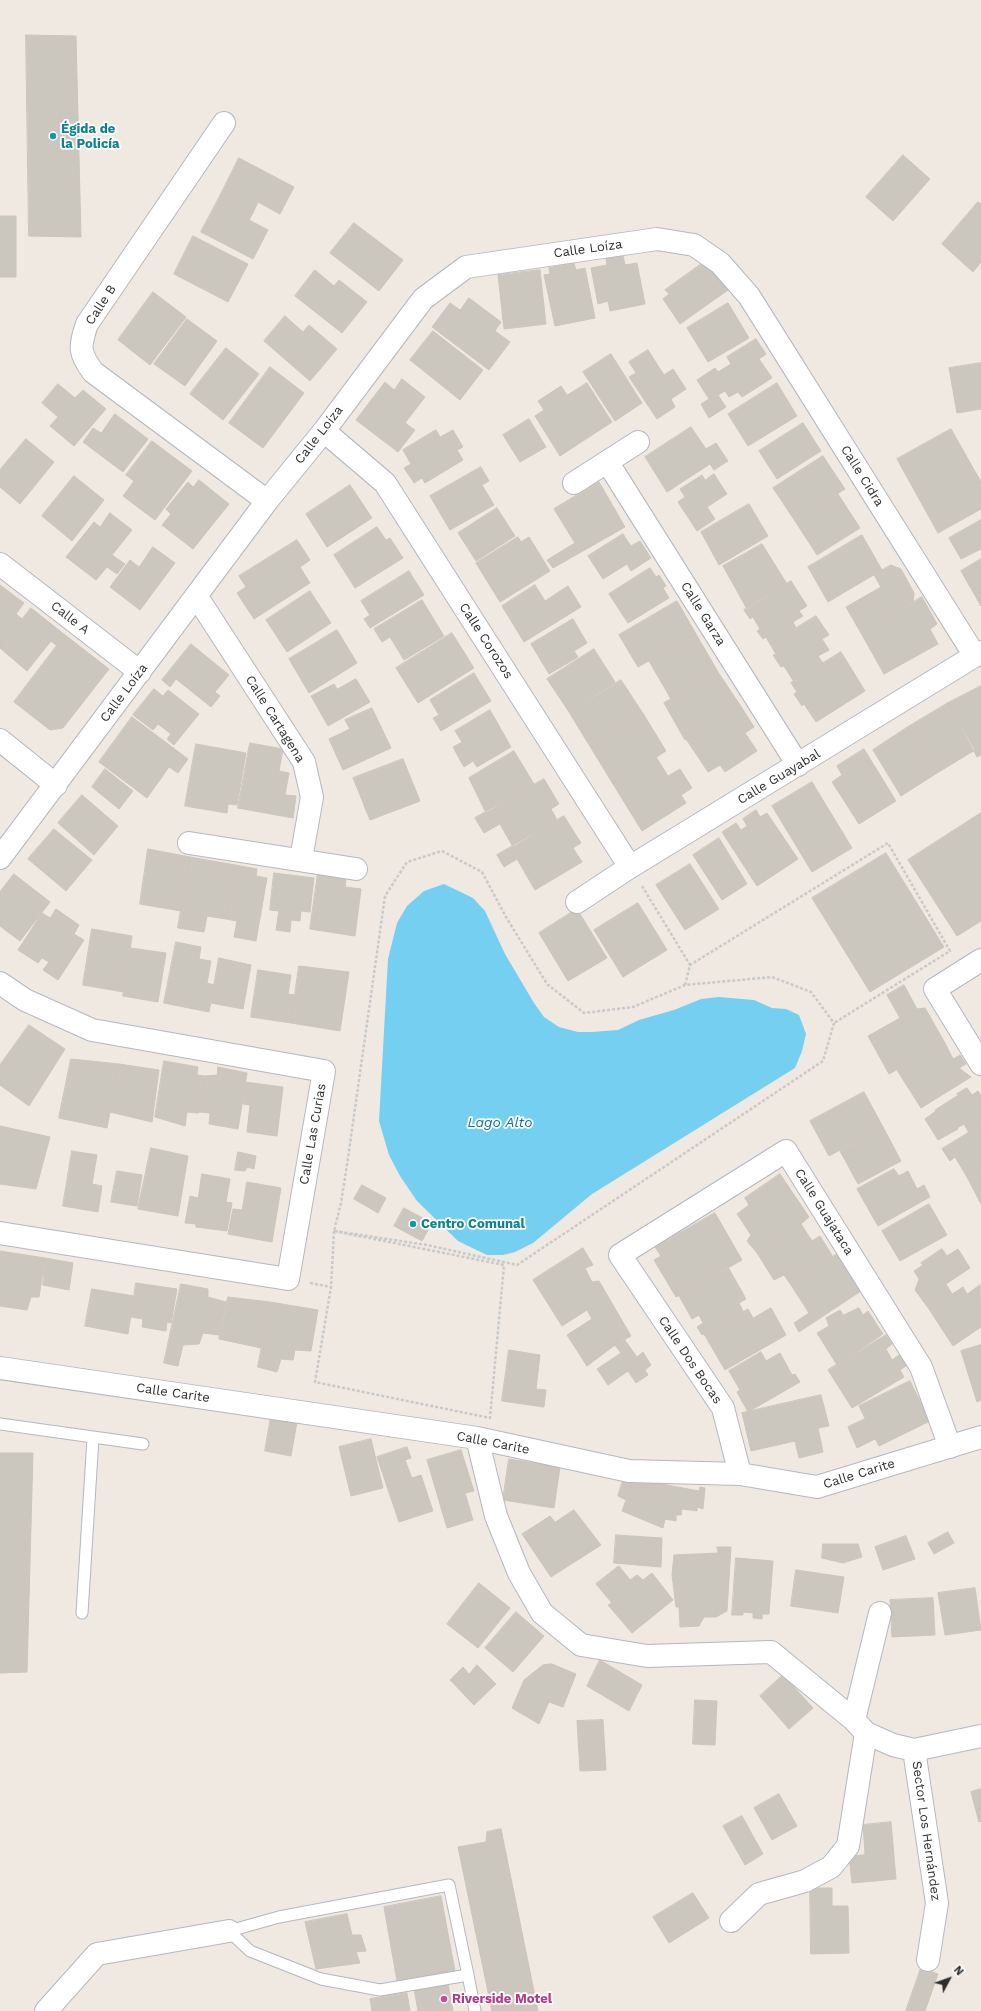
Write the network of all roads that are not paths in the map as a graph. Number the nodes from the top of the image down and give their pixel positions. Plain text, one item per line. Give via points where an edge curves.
1 (224, 123) dead end
2 (749, 296) joint
3 (324, 430) junction
4 (638, 442) dead end
5 (608, 462) junction
6 (574, 483) dead end
7 (267, 501) junction
8 (0, 564) edge
9 (197, 597) junction
10 (978, 654) edge
11 (140, 672) junction
12 (0, 740) edge
13 (798, 765) junction
14 (56, 785) junction
15 (189, 843) dead end
16 (0, 858) edge
17 (301, 859) junction
18 (630, 867) junction
19 (356, 869) dead end
20 (577, 902) dead end
21 (981, 960) edge
22 (0, 983) edge
23 (981, 1064) edge
24 (0, 1233) edge
25 (620, 1255) joint
26 (0, 1368) edge
27 (0, 1424) edge
28 (981, 1437) edge
29 (93, 1438) junction
30 (477, 1438) junction
31 (143, 1444) dead end
32 (950, 1447) junction
33 (740, 1474) junction
34 (82, 1613) dead end
35 (880, 1613) dead end
36 (860, 1726) junction
37 (981, 1736) edge
38 (914, 1750) junction
39 (731, 1921) dead end
40 (229, 1931) junction
41 (928, 1960) dead end
42 (468, 1975) junction
43 (46, 2011) edge
44 (475, 2011) edge

1 - 7 street, Calle B via 87,324 82,340 82,357 93,372
2 - 3 street, Calle Loíza via 720,263 694,245 657,240 466,267 423,300
2 - 10 street, Calle Cidra
3 - 7 street, Calle Loíza
3 - 18 street, Calle Corozos via 385,483
4 - 5 street
5 - 6 street
5 - 13 street, Calle Garza
7 - 9 street, Calle Loíza
8 - 11 street, Calle A
9 - 11 street, Calle Loíza
9 - 17 street, Calle Cartagena via 304,762 312,797
10 - 13 street, Calle Guayabal
11 - 14 street, Calle Loíza
12 - 14 street
13 - 18 street, Calle Guayabal
14 - 16 street, Calle Loíza
15 - 17 street
17 - 19 street
18 - 20 street, Calle Guayabal
21 - 23 street via 935,989
22 - 24 street, Calle Las Curias via 25,1000 92,1030 324,1071 288,1279
25 - 32 street, Calle Guajataca via 786,1151 921,1367
25 - 33 street, Calle Dos Bocas via 723,1408
26 - 30 street, Calle Carite
27 - 29 lane
28 - 32 street, Calle Carite
29 - 31 lane
29 - 34 lane
30 - 33 street, Calle Carite via 629,1471
30 - 36 street, Sector Los Hernández via 496,1516 520,1573 542,1613 581,1645 647,1656 771,1652
32 - 33 street, Calle Carite via 817,1487
35 - 36 street
36 - 38 street, Sector Los Hernández via 893,1745
36 - 39 street via 848,1846 831,1867 805,1881 759,1894
37 - 38 street, Sector Los Hernández
38 - 41 street, Sector Los Hernández via 937,1903
40 - 42 lane via 250,1951 321,1979 380,1990
40 - 42 lane via 279,1917 449,1884
40 - 43 street via 97,1954
42 - 44 lane

